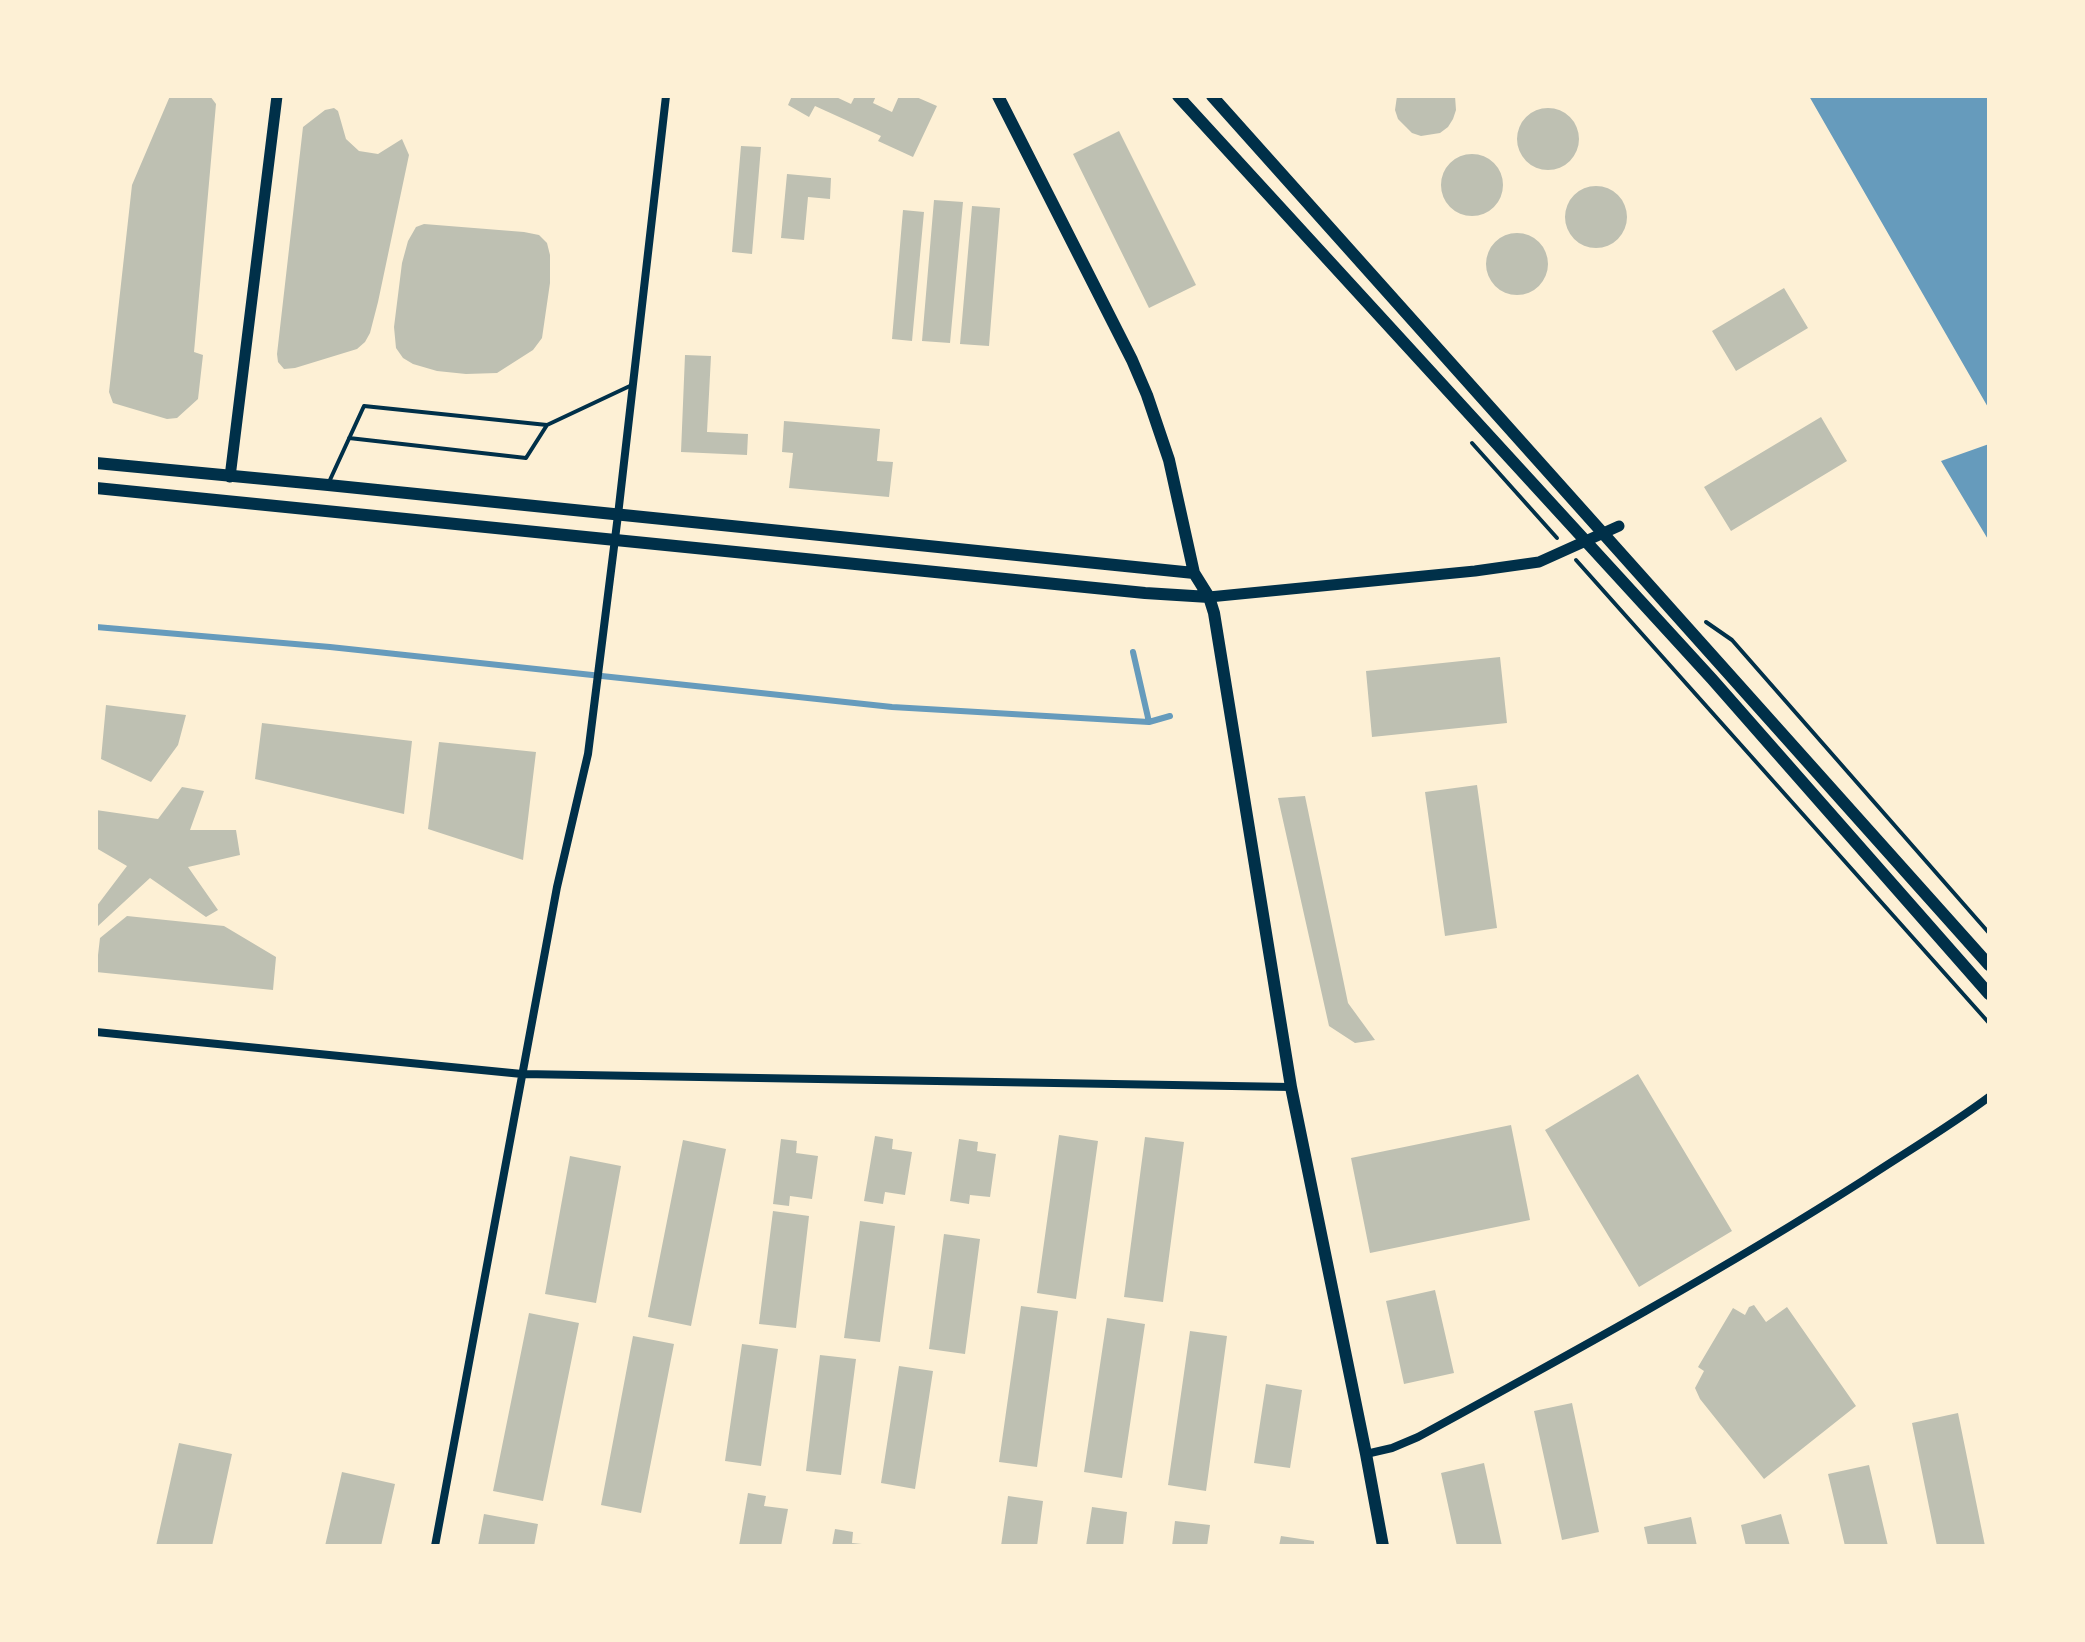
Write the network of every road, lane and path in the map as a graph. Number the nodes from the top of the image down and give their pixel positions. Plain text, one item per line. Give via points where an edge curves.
1 (277, 96) edge
2 (666, 96) edge
3 (998, 96) edge
4 (1178, 96) edge
5 (1212, 96) edge
6 (632, 385) junction
7 (547, 425) junction
8 (349, 438) junction
9 (96, 463) edge
10 (230, 477) junction
11 (328, 485) junction
12 (96, 488) edge
13 (618, 515) junction
14 (1619, 526) dead end
15 (1603, 533) junction
16 (614, 540) junction
17 (1585, 541) junction
18 (1194, 573) junction
19 (1209, 597) junction
20 (1989, 965) edge
21 (1989, 994) edge
22 (96, 1032) edge
23 (522, 1074) junction
24 (1291, 1087) junction
25 (1989, 1097) edge
26 (1366, 1454) junction
27 (435, 1546) edge
28 (1383, 1546) edge

1 - 10 street
2 - 6 street
3 - 18 main road via 1147,395 1169,460
4 - 17 main road
5 - 15 main road
6 - 7 lane
6 - 13 street
7 - 8 lane via 526,458
7 - 8 lane via 364,406
8 - 11 lane
9 - 10 main road
10 - 11 main road
11 - 13 main road
12 - 16 main road
13 - 16 street
13 - 18 main road
14 - 15 street
15 - 17 street
15 - 20 main road
16 - 19 main road
16 - 23 street via 588,754
17 - 19 street via 1539,562
17 - 21 main road
18 - 19 main road
19 - 24 main road
22 - 23 street
23 - 24 street
23 - 27 street
24 - 26 main road
25 - 26 street via 1799,1221 1647,1311 1418,1437
26 - 28 main road

